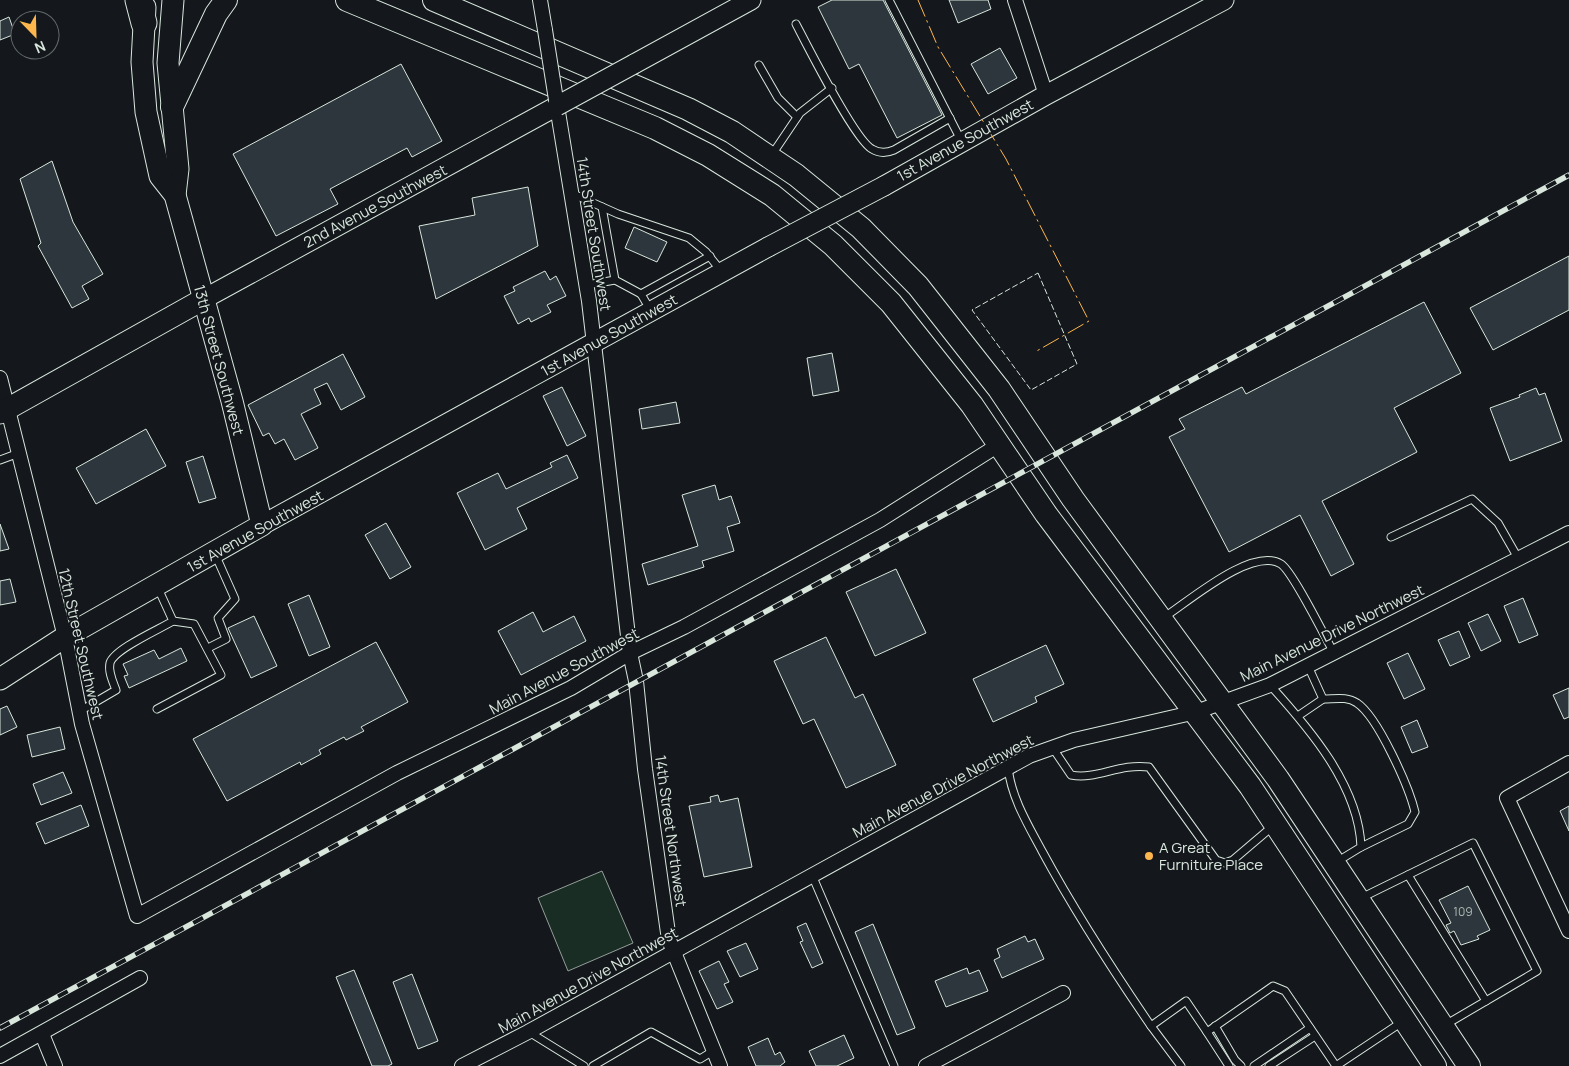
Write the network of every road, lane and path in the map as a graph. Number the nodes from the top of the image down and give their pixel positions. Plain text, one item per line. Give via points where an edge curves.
1 (173, 0) edge
2 (226, 0) edge
3 (346, 0) edge
4 (434, 0) edge
5 (453, 0) edge
6 (540, 0) edge
7 (751, 0) edge
8 (890, 0) edge
9 (1015, 0) edge
10 (1224, 0) edge
11 (143, 8) edge
12 (476, 18) junction
13 (796, 24) dead end
14 (759, 64) dead end
15 (832, 88) junction
16 (1046, 95) junction
17 (172, 106) junction
18 (557, 106) junction
19 (797, 117) junction
20 (950, 118) junction
21 (962, 142) junction
22 (770, 158) junction
23 (571, 193) junction
24 (175, 196) junction
25 (602, 207) junction
26 (710, 256) junction
27 (723, 272) junction
28 (615, 280) junction
29 (587, 285) junction
30 (641, 294) junction
31 (202, 300) junction
32 (651, 312) junction
33 (592, 343) junction
34 (0, 378) edge
35 (4, 411) edge
36 (1000, 444) junction
37 (19, 452) junction
38 (0, 460) edge
39 (262, 525) junction
40 (1569, 532) edge
41 (1391, 537) dead end
42 (215, 553) junction
43 (1518, 558) junction
44 (157, 586) junction
45 (1161, 620) junction
46 (173, 621) junction
47 (65, 637) junction
48 (208, 648) junction
49 (630, 653) junction
50 (1334, 653) junction
51 (1308, 666) junction
52 (0, 679) edge
53 (636, 681) joint
54 (1270, 685) junction
55 (1323, 699) junction
56 (1222, 702) junction
57 (157, 708) dead end
58 (80, 711) junction
59 (1196, 712) junction
60 (1298, 716) junction
61 (1052, 747) junction
62 (1569, 763) edge
63 (1008, 766) junction
64 (1275, 824) junction
65 (1361, 847) junction
66 (1334, 864) junction
67 (812, 875) junction
68 (1408, 875) junction
69 (1358, 900) junction
70 (137, 916) joint
71 (1569, 932) edge
72 (672, 952) junction
73 (140, 978) dead end
74 (1063, 993) dead end
75 (1486, 1001) junction
76 (1405, 1020) junction
77 (1151, 1026) junction
78 (1215, 1026) junction
79 (1443, 1026) junction
80 (1310, 1028) junction
81 (528, 1032) junction
82 (1207, 1032) junction
83 (42, 1034) junction
84 (1315, 1036) junction
85 (713, 1051) junction
86 (0, 1056) edge
87 (54, 1066) edge
88 (462, 1066) edge
89 (584, 1066) edge
90 (593, 1066) edge
91 (720, 1066) edge
92 (894, 1066) edge
93 (926, 1066) edge
94 (1181, 1066) edge
95 (1229, 1066) edge
96 (1241, 1066) edge
97 (1254, 1066) edge
98 (1269, 1066) edge
99 (1336, 1066) edge
100 (1434, 1066) edge
101 (1469, 1066) edge

1 - 17 main road, 13th Street Southwest via 168,63
2 - 17 highway via 216,14
3 - 36 highway via 655,128 708,155 772,195 833,245 891,303
4 - 12 highway
5 - 12 highway
6 - 18 street, 14th Street Southwest, bridge
7 - 18 main road, 2nd Avenue Southwest, bridge
8 - 20 lane
9 - 16 street
10 - 16 main road, 1st Avenue Southwest
11 - 24 main road, 13th Street Southwest via 142,62 146,112 160,176
12 - 22 highway via 688,109 732,132
13 - 15 lane
14 - 19 lane via 778,98
15 - 19 lane
15 - 20 lane via 865,143 881,152 894,150
16 - 21 main road, 1st Avenue Southwest
17 - 24 main road, 13th Street Southwest via 178,169
18 - 23 street, 14th Street Southwest
18 - 31 main road, 2nd Avenue Southwest
19 - 22 lane
20 - 21 lane
21 - 27 main road, 1st Avenue Southwest, bridge
22 - 45 highway via 861,228 918,286 998,388 1072,498
23 - 25 lane
23 - 29 street, 14th Street Southwest
24 - 31 main road, 13th Street Southwest
25 - 26 lane via 689,238
25 - 28 lane
26 - 27 lane
26 - 30 lane
27 - 32 main road, 1st Avenue Southwest
28 - 29 lane
28 - 30 lane
29 - 33 street, 14th Street Southwest
30 - 32 lane
31 - 35 main road, 2nd Avenue Southwest
31 - 39 main road, 13th Street Southwest via 232,401
32 - 33 main road, 1st Avenue Southwest
33 - 39 main road, 1st Avenue Southwest
33 - 49 street, 14th Street Southwest
34 - 35 street, 12th Street Southwest
35 - 37 street, 12th Street Southwest
36 - 49 street, Main Avenue Southwest via 880,520
36 - 59 highway via 1046,514
37 - 38 lane
37 - 47 street, 12th Street Southwest
39 - 42 main road, 1st Avenue Southwest
40 - 43 street, Main Avenue Drive Northwest
41 - 43 lane via 1472,499 1498,523
42 - 44 main road, 1st Avenue Southwest
42 - 48 lane via 235,599 218,618 226,639
43 - 50 street, Main Avenue Drive Northwest
44 - 46 lane
44 - 47 main road, 1st Avenue Southwest
45 - 50 lane via 1232,572 1258,560 1270,559 1282,564 1293,580
45 - 56 highway
46 - 48 lane via 194,624
46 - 58 lane via 118,652 110,662 116,690
47 - 52 main road, 1st Avenue Southwest
47 - 58 street, 12th Street Southwest
48 - 57 lane via 221,675
49 - 53 street, 14th Street Southwest
49 - 70 street, Main Avenue Southwest via 571,688 366,790
50 - 51 street, Main Avenue Drive Northwest
51 - 54 street, Main Avenue Drive Northwest
51 - 55 lane
53 - 72 street, 14th Street Northwest via 645,769
54 - 56 street, Main Avenue Drive Northwest
54 - 60 lane
55 - 60 lane
55 - 65 lane via 1348,698 1364,709 1376,725 1406,783 1416,812 1408,824
56 - 59 street, Main Avenue Drive Northwest
56 - 66 highway
58 - 70 street, 12th Street Southwest
59 - 61 street, Main Avenue Drive Northwest
59 - 64 highway
60 - 65 lane via 1321,747 1354,805
61 - 63 street, Main Avenue Drive Northwest
61 - 64 lane via 1071,776 1082,777 1120,767 1149,767 1216,860 1225,863 1232,860
62 - 71 street via 1507,798
63 - 67 street, Main Avenue Drive Northwest
63 - 77 lane via 1009,780 1024,818 1062,890
64 - 76 highway
65 - 66 lane
66 - 69 highway
67 - 72 street, Main Avenue Drive Northwest
67 - 92 lane
68 - 69 lane
68 - 75 lane
68 - 75 lane via 1473,843 1537,971
69 - 79 highway
72 - 81 street, Main Avenue Drive Northwest
72 - 85 street, 14th Street Northwest
73 - 83 street
74 - 93 street
75 - 79 lane
76 - 99 lane
76 - 100 highway
77 - 82 lane via 1186,1000
77 - 94 lane
78 - 80 lane via 1273,986 1285,992
78 - 82 lane
78 - 96 lane
79 - 101 highway
80 - 84 lane
80 - 97 lane
81 - 88 street, Main Avenue Drive Northwest
81 - 89 lane
82 - 95 lane
83 - 86 street
83 - 87 street
84 - 98 lane
84 - 99 lane
85 - 90 lane via 700,1059 651,1032
85 - 91 street, 14th Street Northwest

